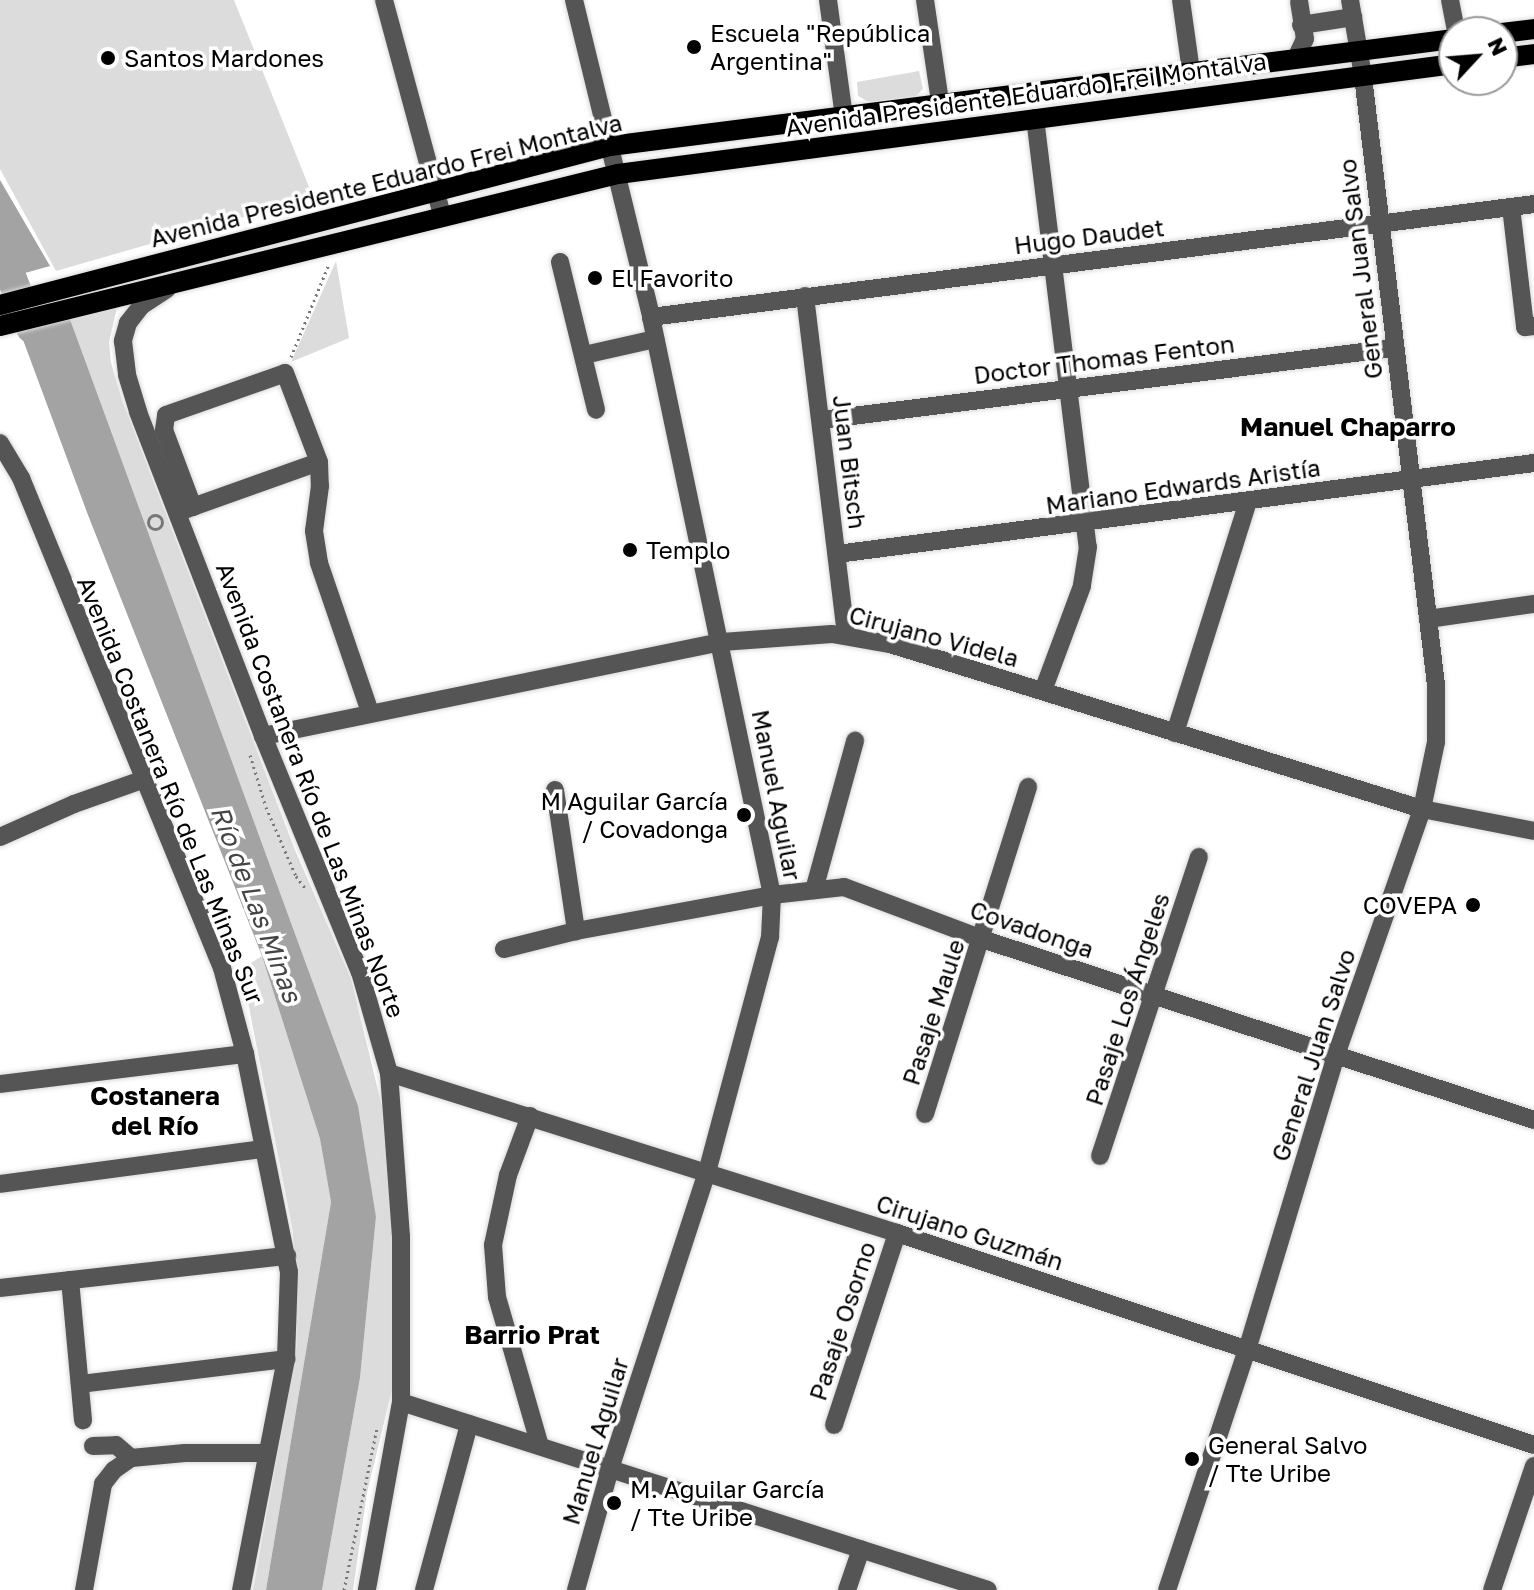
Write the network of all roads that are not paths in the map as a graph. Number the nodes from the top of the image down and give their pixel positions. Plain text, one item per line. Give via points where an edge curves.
1 (384, 0) edge
2 (574, 0) edge
3 (828, 0) edge
4 (925, 0) edge
5 (1181, 0) edge
6 (1299, 1) edge
7 (1352, 8) edge
8 (1301, 25) junction
9 (1438, 41) edge
10 (1359, 50) junction
11 (1296, 58) junction
12 (1438, 66) edge
13 (1191, 71) junction
14 (1363, 76) junction
15 (940, 102) junction
16 (844, 117) junction
17 (1035, 118) junction
18 (610, 146) junction
19 (618, 174) junction
20 (435, 191) junction
21 (1534, 204) edge
22 (1511, 207) junction
23 (442, 215) junction
24 (1379, 222) junction
25 (560, 262) dead end
26 (1051, 266) junction
27 (180, 283) junction
28 (805, 296) junction
29 (64, 300) junction
30 (0, 305) edge
31 (651, 317) junction
32 (0, 326) edge
33 (1534, 326) edge
34 (655, 339) junction
35 (1394, 348) junction
36 (584, 355) junction
37 (1067, 387) junction
38 (596, 410) dead end
39 (821, 420) junction
40 (0, 443) edge
41 (319, 462) junction
42 (1534, 463) edge
43 (1409, 479) junction
44 (1248, 501) junction
45 (185, 509) junction
46 (1084, 523) junction
47 (837, 554) junction
48 (1534, 604) edge
49 (1428, 619) junction
50 (846, 635) junction
51 (722, 642) junction
52 (1043, 691) junction
53 (370, 712) junction
54 (1175, 733) junction
55 (263, 736) junction
56 (855, 741) dead end
57 (142, 780) junction
58 (1028, 787) dead end
59 (555, 790) dead end
60 (1422, 809) junction
61 (1534, 831) edge
62 (0, 837) edge
63 (1199, 857) dead end
64 (814, 890) junction
65 (772, 895) junction
66 (576, 931) junction
67 (982, 939) junction
68 (504, 949) dead end
69 (1153, 995) junction
70 (245, 1054) junction
71 (1336, 1055) junction
72 (389, 1073) junction
73 (0, 1084) edge
74 (925, 1114) dead end
75 (530, 1116) junction
76 (1534, 1120) edge
77 (264, 1149) junction
78 (1100, 1156) dead end
79 (707, 1172) junction
80 (0, 1184) edge
81 (897, 1233) junction
82 (287, 1256) junction
83 (70, 1280) junction
84 (0, 1288) edge
85 (1247, 1350) junction
86 (286, 1359) junction
87 (80, 1384) junction
88 (401, 1402) junction
89 (83, 1420) dead end
90 (469, 1424) junction
91 (834, 1425) dead end
92 (1534, 1445) edge
93 (93, 1446) dead end
94 (540, 1446) junction
95 (267, 1453) junction
96 (131, 1458) junction
97 (1534, 1466) edge
98 (610, 1469) junction
99 (861, 1549) junction
100 (84, 1590) edge
101 (241, 1590) edge
102 (367, 1590) edge
103 (424, 1590) edge
104 (576, 1590) edge
105 (847, 1590) edge
106 (988, 1590) edge
107 (1167, 1590) edge
108 (1492, 1590) edge

1 - 20 street
2 - 18 street, Manuel Aguilar
3 - 16 street
4 - 15 street
5 - 13 street
6 - 8 street
7 - 8 street
7 - 10 street, General Juan Salvo
8 - 11 street via 1305,39
9 - 10 main road, Avenida Presidente Eduardo Frei Montalva
10 - 11 main road, Avenida Presidente Eduardo Frei Montalva
10 - 14 street, General Juan Salvo
11 - 13 main road, Avenida Presidente Eduardo Frei Montalva
12 - 14 main road, Avenida Presidente Eduardo Frei Montalva
13 - 15 main road, Avenida Presidente Eduardo Frei Montalva
14 - 17 main road, Avenida Presidente Eduardo Frei Montalva
14 - 24 street, General Juan Salvo
15 - 16 main road, Avenida Presidente Eduardo Frei Montalva
16 - 18 main road, Avenida Presidente Eduardo Frei Montalva
17 - 19 main road, Avenida Presidente Eduardo Frei Montalva
17 - 26 street
18 - 19 street, Manuel Aguilar
18 - 20 main road, Avenida Presidente Eduardo Frei Montalva
19 - 23 main road, Avenida Presidente Eduardo Frei Montalva
19 - 31 street, Manuel Aguilar
20 - 23 street
20 - 29 main road, Avenida Presidente Eduardo Frei Montalva
21 - 22 street, Hugo Daudet
22 - 24 street, Hugo Daudet
22 - 33 street via 1525,327
23 - 27 main road, Avenida Presidente Eduardo Frei Montalva
24 - 26 street, Hugo Daudet
24 - 35 street, General Juan Salvo
25 - 36 street
26 - 28 street, Hugo Daudet
26 - 37 street
27 - 29 main road, Avenida Presidente Eduardo Frei Montalva
27 - 45 street, Avenida Costanera Río de Las Minas Norte via 135,311 123,341 138,412
28 - 31 street, Hugo Daudet
28 - 39 street, Juan Bitsch
29 - 30 main road, Avenida Presidente Eduardo Frei Montalva
29 - 32 main road, Avenida Presidente Eduardo Frei Montalva
31 - 34 street, Manuel Aguilar
34 - 36 street
34 - 51 street, Manuel Aguilar
35 - 37 street, Doctor Thomas Fenton
35 - 43 street, General Juan Salvo
36 - 38 street
37 - 39 street, Doctor Thomas Fenton
37 - 46 street
39 - 47 street, Juan Bitsch
40 - 57 street, Avenida Costanera Río de Las Minas Sur via 28,496
41 - 45 street
41 - 45 street via 285,373 166,415 164,430
41 - 53 street via 316,552
42 - 43 street, Mariano Edwards Aristía
43 - 44 street, Mariano Edwards Aristía
43 - 49 street, General Juan Salvo
44 - 46 street, Mariano Edwards Aristía
44 - 54 street
45 - 55 street, Avenida Costanera Río de Las Minas Norte
46 - 47 street, Mariano Edwards Aristía
46 - 52 street via 1086,571
47 - 50 street, Juan Bitsch
48 - 49 street
49 - 60 street, General Juan Salvo via 1438,715
50 - 51 street, Cirujano Videla
50 - 52 street, Cirujano Videla
51 - 53 street, Cirujano Videla
51 - 65 street, Manuel Aguilar
52 - 54 street, Cirujano Videla
53 - 55 street, Cirujano Videla
54 - 60 street, Cirujano Videla
55 - 72 street, Avenida Costanera Río de Las Minas Norte via 360,972
56 - 64 street
57 - 62 street
57 - 70 street, Avenida Costanera Río de Las Minas Sur via 222,968
58 - 67 street, Pasaje Maule
59 - 66 street
60 - 61 street, Cirujano Videla
60 - 71 street, General Juan Salvo
63 - 69 street, Pasaje Los Ángeles
64 - 65 street, Covadonga
64 - 67 street, Covadonga via 844,887
65 - 66 street, Covadonga
65 - 79 street, Manuel Aguilar via 770,937
66 - 68 street, Covadonga
67 - 69 street, Covadonga
67 - 74 street, Pasaje Maule
69 - 71 street, Covadonga
69 - 78 street, Pasaje Los Ángeles
70 - 73 street
70 - 77 street, Avenida Costanera Río de Las Minas Sur
71 - 76 street, Covadonga
71 - 85 street, General Juan Salvo
72 - 75 street, Cirujano Guzmán
72 - 88 street, Avenida Costanera Río de Las Minas Norte via 401,1237
75 - 79 street, Cirujano Guzmán
75 - 94 street via 508,1175 493,1245 497,1297
77 - 80 street
77 - 82 street, Avenida Costanera Río de Las Minas Sur
79 - 81 street, Cirujano Guzmán
79 - 98 street, Manuel Aguilar
81 - 85 street, Cirujano Guzmán
81 - 91 street, Pasaje Osorno
82 - 83 street
82 - 86 street, Avenida Costanera Río de Las Minas Sur
83 - 84 street
83 - 87 street
85 - 92 street, Cirujano Guzmán
85 - 107 street, General Juan Salvo
86 - 87 street
86 - 95 street, Avenida Costanera Río de Las Minas Sur
87 - 89 street
88 - 90 street
88 - 102 street, Avenida Costanera Río de Las Minas Norte
90 - 94 street
90 - 103 street
93 - 96 street via 116,1445
94 - 98 street
95 - 96 street
95 - 101 street, Avenida Costanera Río de Las Minas Sur
96 - 100 street via 103,1484
97 - 108 street
98 - 99 street
98 - 104 street, Manuel Aguilar
99 - 105 street
99 - 106 street

